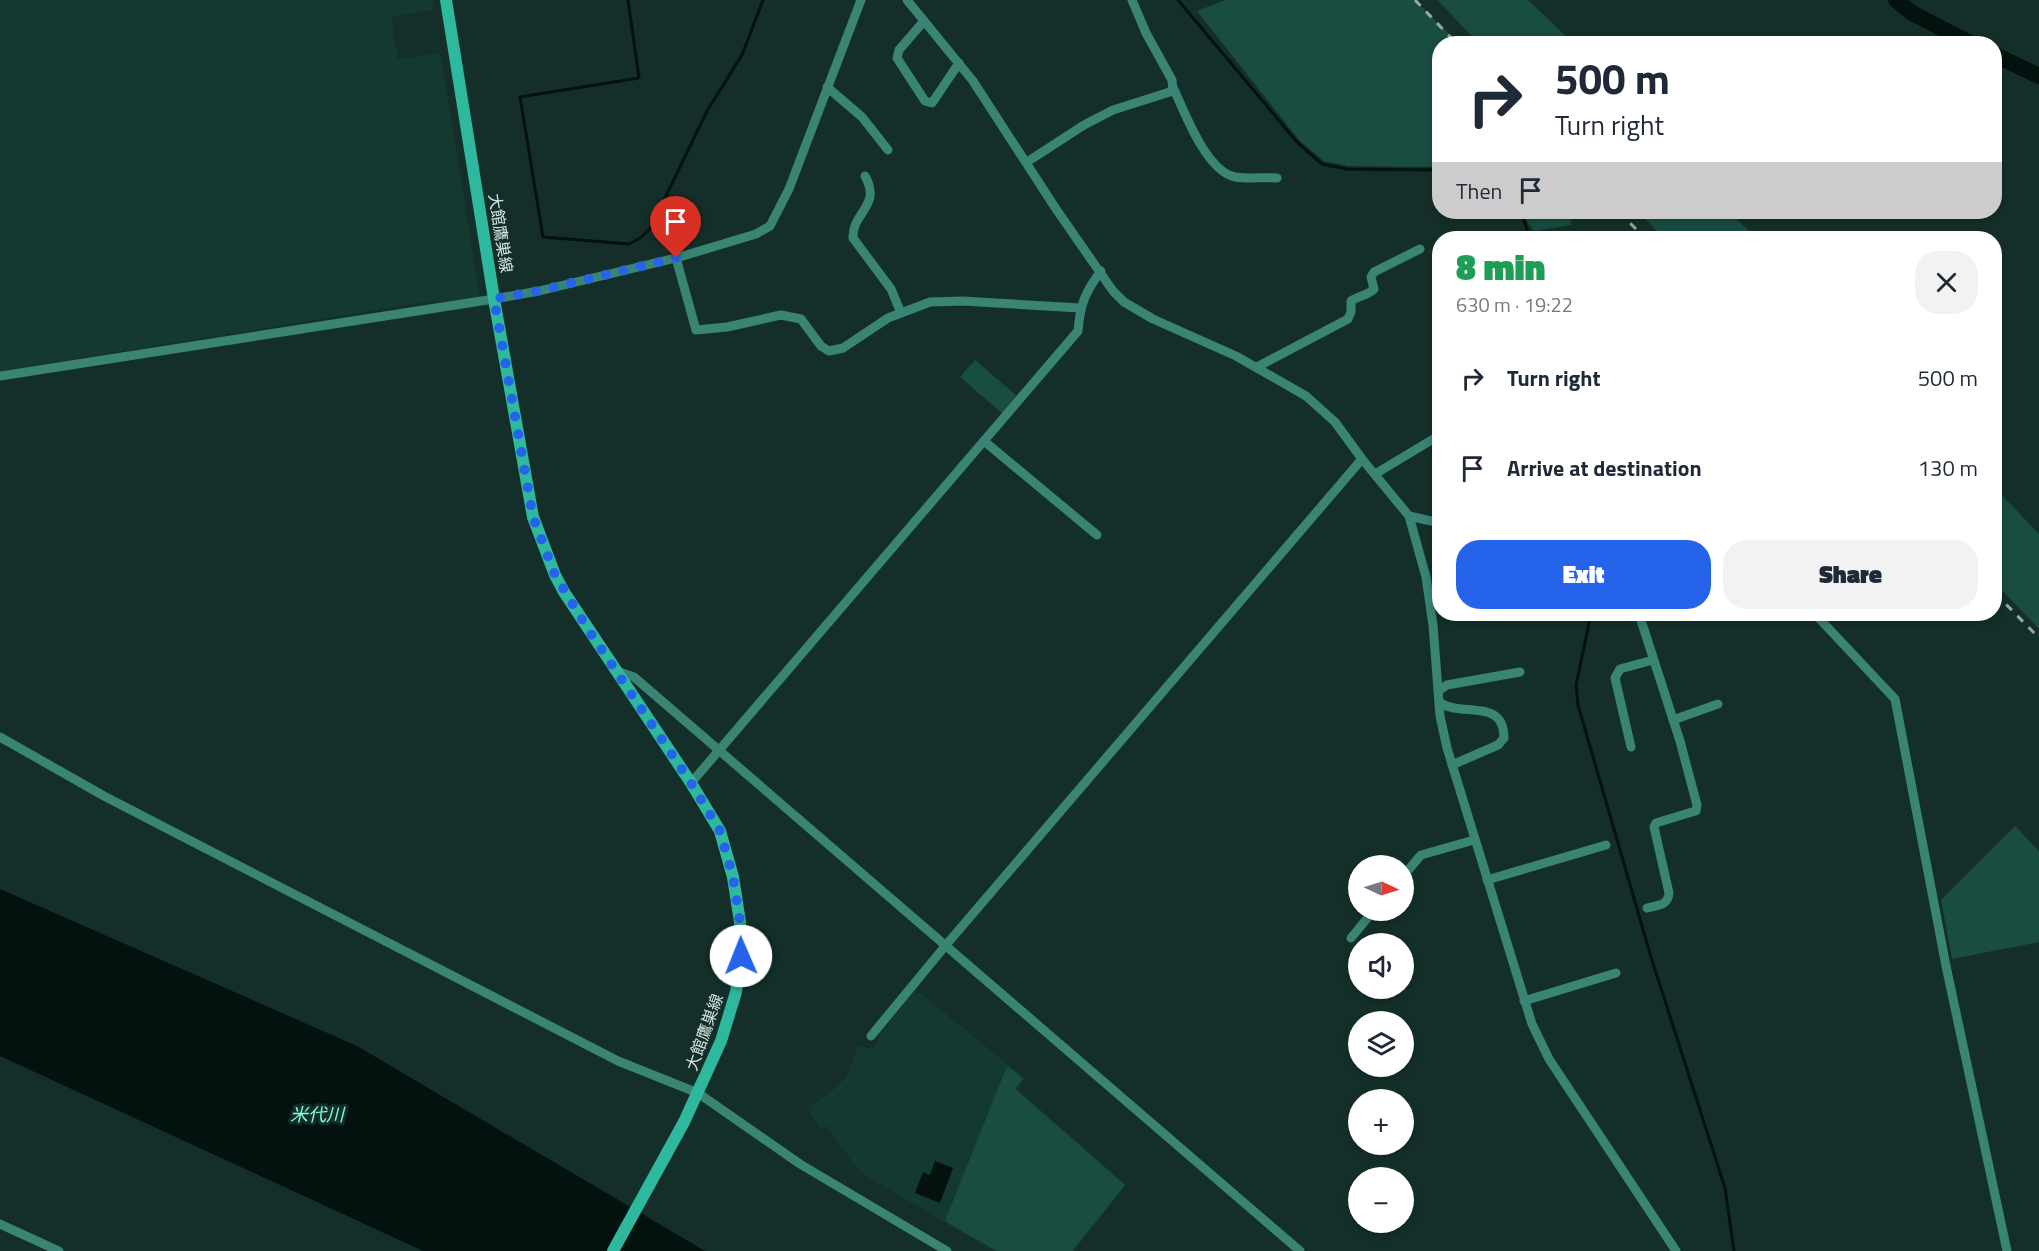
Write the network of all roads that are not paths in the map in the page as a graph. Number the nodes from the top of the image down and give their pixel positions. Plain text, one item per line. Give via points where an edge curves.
1 (446, 0) edge
2 (861, 0) edge
3 (907, 0) edge
4 (1132, 0) edge
5 (924, 21) junction
6 (958, 63) junction
7 (1172, 85) junction
8 (827, 87) junction
9 (888, 150) dead end
10 (1027, 162) junction
11 (865, 176) dead end
12 (1277, 178) dead end
13 (1419, 249) dead end
14 (676, 258) junction
15 (1101, 272) junction
16 (494, 299) junction
17 (1080, 308) junction
18 (901, 313) junction
19 (1257, 367) junction
20 (0, 376) edge
21 (1432, 440) edge
22 (984, 441) junction
23 (1362, 459) junction
24 (1375, 474) junction
25 (1409, 516) junction
26 (1432, 521) edge
27 (1097, 535) dead end
28 (1641, 621) edge
29 (1822, 621) edge
30 (1653, 660) junction
31 (614, 669) junction
32 (1520, 672) dead end
33 (1438, 691) junction
34 (1439, 702) junction
35 (1718, 704) dead end
36 (1673, 720) junction
37 (0, 737) edge
38 (1630, 747) dead end
39 (718, 750) junction
40 (1452, 765) junction
41 (691, 783) junction
42 (1474, 840) junction
43 (1606, 845) dead end
44 (1414, 863) edge
45 (1487, 880) junction
46 (1647, 908) dead end
47 (1365, 921) edge
48 (1355, 933) edge
49 (946, 945) junction
50 (1616, 973) dead end
51 (1524, 1001) junction
52 (872, 1036) dead end
53 (698, 1093) junction
54 (0, 1224) edge
55 (59, 1251) edge
56 (613, 1251) edge
57 (947, 1251) edge
58 (1300, 1251) edge
59 (1676, 1251) edge
60 (2007, 1251) edge

1 - 16 main road, 大館鷹巣線
2 - 8 street
3 - 5 street
4 - 7 street
5 - 6 street
5 - 6 street via 899,50 897,58 925,100 932,103
6 - 10 street
7 - 10 street via 1173,92 1113,110
7 - 12 street via 1207,154 1223,171 1234,177
8 - 9 street via 862,117
8 - 14 street via 789,189 770,226 756,234
10 - 15 street
11 - 18 street via 872,193 853,238 891,289
13 - 19 street via 1374,272 1374,289 1351,301 1348,319
14 - 16 street
14 - 18 street via 696,330 781,315 801,319 829,351 843,348
15 - 17 street
15 - 19 street via 1113,291 1130,306
16 - 20 street
16 - 31 main road, 大館鷹巣線 via 533,517 564,592
17 - 18 street via 963,301 930,302
17 - 22 street via 1078,331
19 - 23 street via 1306,396 1335,422
21 - 24 street
22 - 27 street
22 - 39 street
23 - 24 street
23 - 49 street
24 - 25 street
25 - 26 street
25 - 33 street via 1426,577
28 - 30 street
29 - 60 street via 1894,699
30 - 36 street
30 - 38 street via 1620,669 1615,678
31 - 39 street via 634,677
31 - 41 main road, 大館鷹巣線
32 - 33 street via 1446,685
33 - 34 street
34 - 40 street
34 - 40 street via 1455,709 1489,712 1504,727 1504,738 1498,745
35 - 36 street
36 - 46 street via 1697,805 1696,811 1656,823 1654,827 1669,900
37 - 53 street via 181,836 618,1061
39 - 41 street
39 - 49 street
40 - 42 street
41 - 53 main road, 大館鷹巣線 via 720,831 733,877 741,956 722,1041
42 - 44 street via 1421,855
42 - 45 street
43 - 45 street
45 - 51 street
47 - 48 street
49 - 52 street
49 - 58 street
50 - 51 street
51 - 59 street via 1549,1059
53 - 56 main road, 大館鷹巣線
53 - 57 street via 800,1164
54 - 55 street

